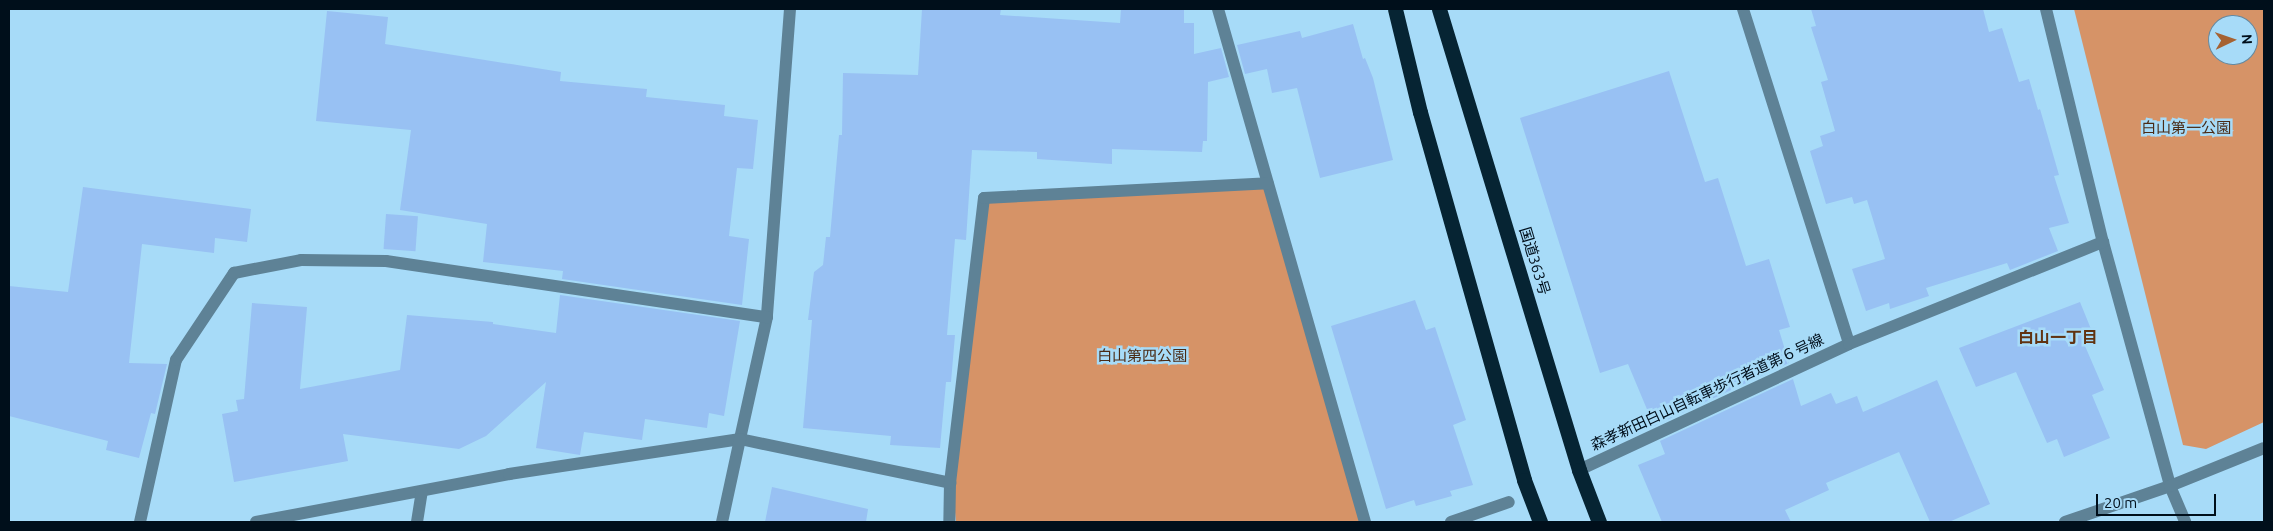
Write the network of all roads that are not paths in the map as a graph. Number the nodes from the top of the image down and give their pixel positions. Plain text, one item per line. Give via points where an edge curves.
1 (790, 9) edge
2 (1218, 9) edge
3 (1395, 9) edge
4 (1439, 9) edge
5 (1743, 9) edge
6 (2046, 9) edge
7 (1268, 183) junction
8 (2103, 242) junction
9 (767, 317) junction
10 (1849, 344) junction
11 (740, 439) junction
12 (2264, 448) edge
13 (1579, 470) junction
14 (950, 483) junction
15 (2170, 486) junction
16 (422, 491) junction
17 (1509, 502) dead end
18 (140, 522) edge
19 (256, 522) edge
20 (417, 522) edge
21 (722, 522) edge
22 (948, 522) edge
23 (1365, 522) edge
24 (1451, 522) edge
25 (1540, 522) edge
26 (1599, 522) edge
27 (2065, 522) edge
28 (2185, 522) edge

1 - 9 street
2 - 7 street
3 - 25 highway via 1425,131 1524,480
4 - 13 highway, 国道363号
5 - 10 street
6 - 8 street
7 - 14 street via 984,198
7 - 23 street
8 - 10 street, 森孝新田白山自転車歩行者道第６号線
8 - 15 street
9 - 11 street
9 - 18 street via 386,261 302,260 234,273 176,360
10 - 13 street, 森孝新田白山自転車歩行者道第６号線
11 - 14 street
11 - 16 street
11 - 21 street
12 - 15 street
13 - 26 highway, 国道363号
14 - 22 street
15 - 27 street
15 - 28 street
16 - 19 street
16 - 20 street
17 - 24 street

